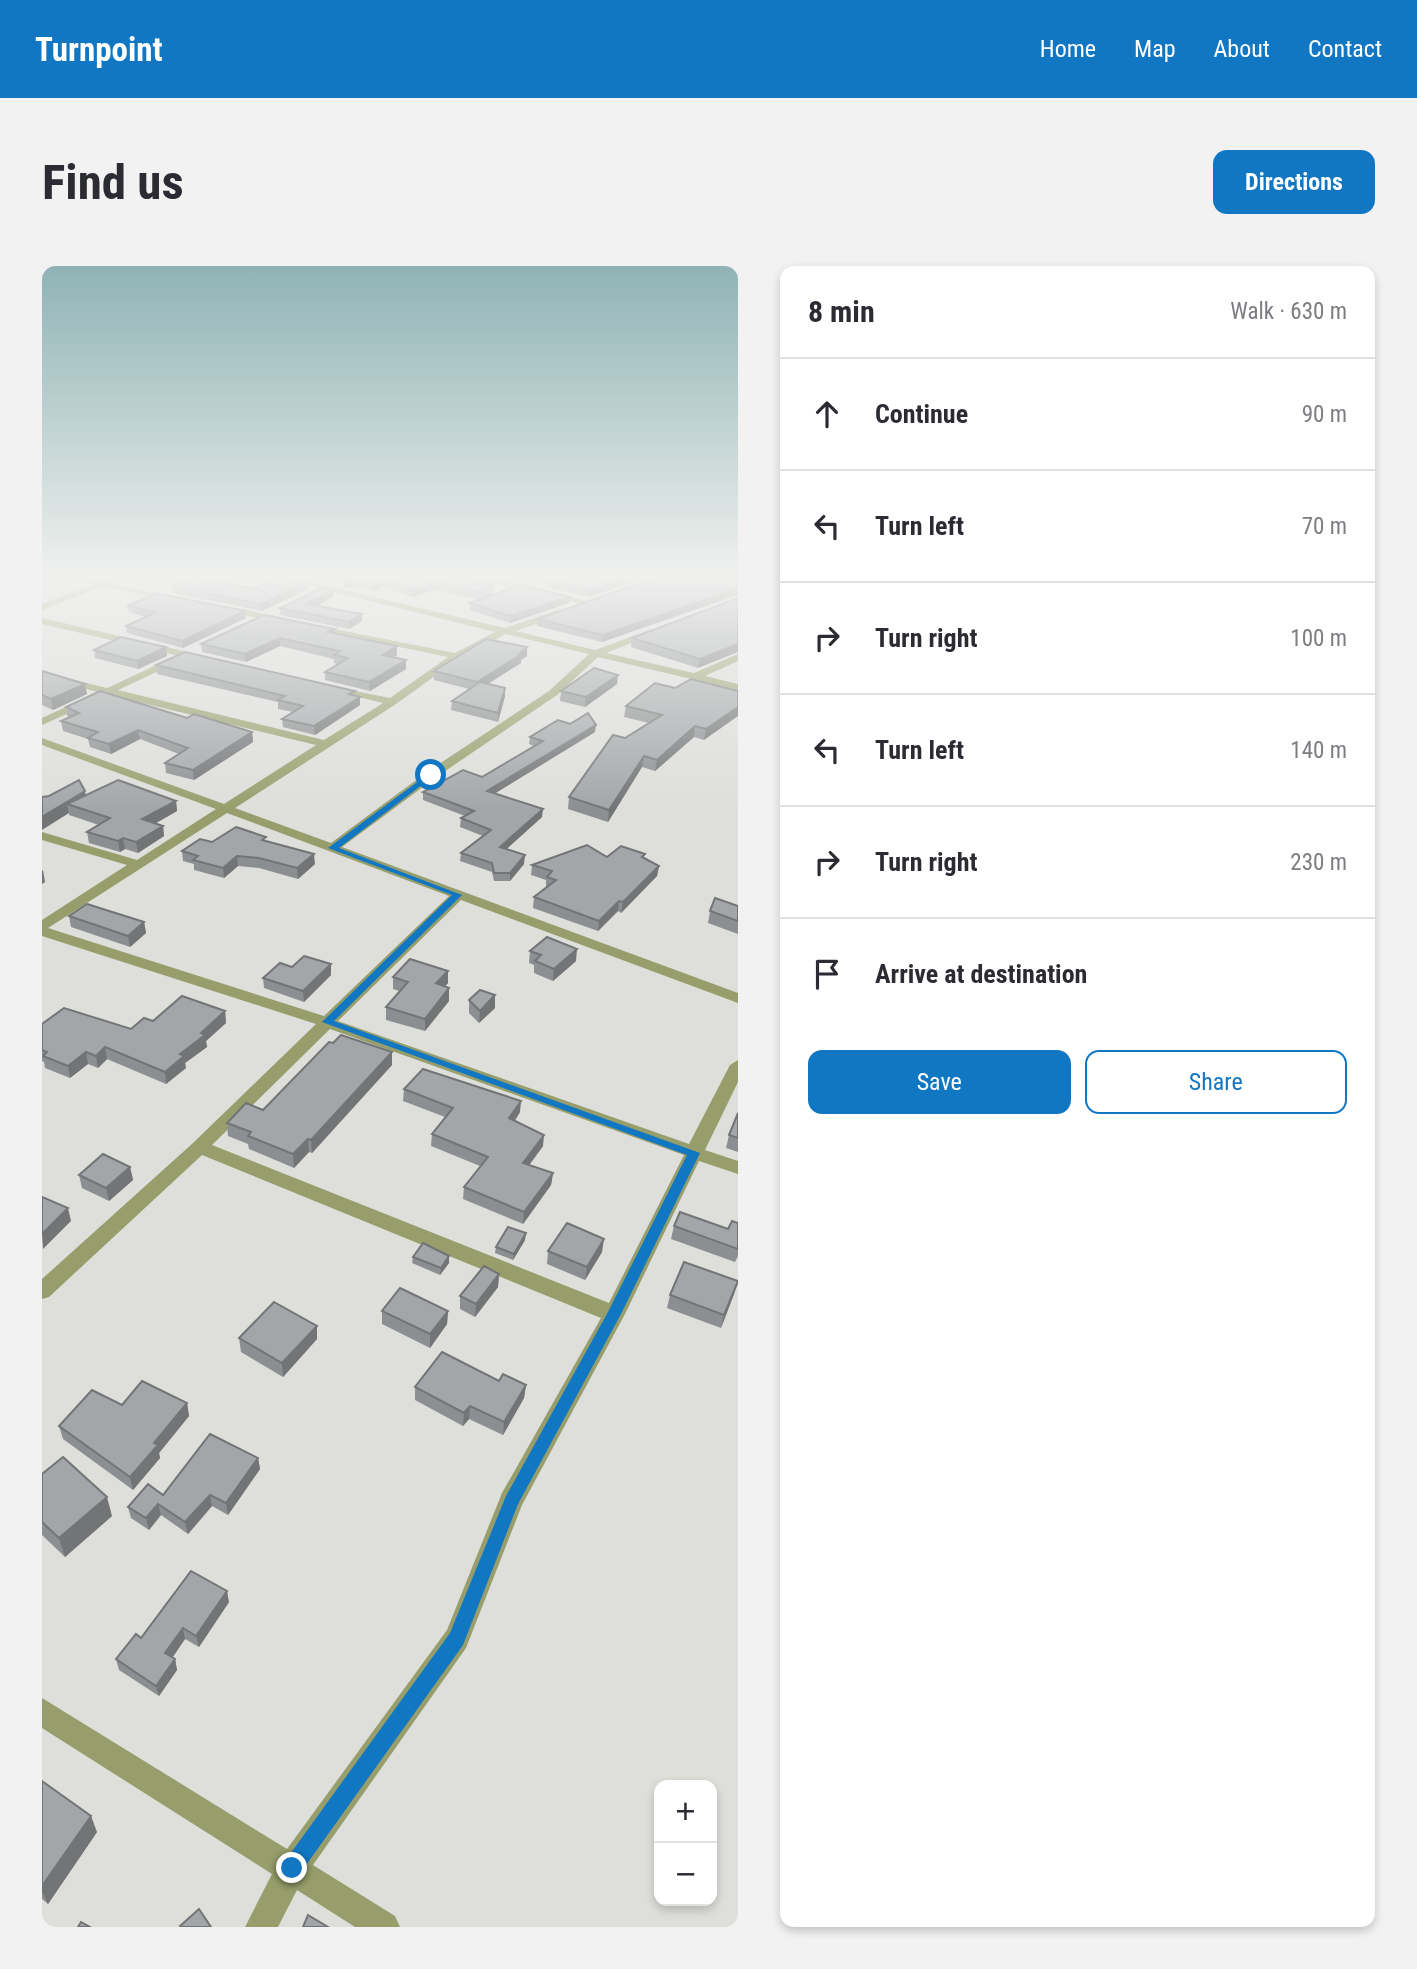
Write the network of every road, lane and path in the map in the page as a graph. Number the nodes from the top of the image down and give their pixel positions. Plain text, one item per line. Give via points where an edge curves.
1 (183, 656) edge
2 (193, 656) edge
3 (456, 656) edge
4 (593, 656) edge
5 (606, 656) edge
6 (738, 657) edge
7 (212, 660) edge
8 (42, 675) edge
9 (694, 677) junction
10 (328, 687) edge
11 (738, 687) edge
12 (108, 691) junction
13 (393, 702) junction
14 (42, 722) edge
15 (42, 741) edge
16 (325, 744) junction
17 (223, 808) junction
18 (42, 836) edge
19 (332, 848) junction
20 (137, 864) junction
21 (458, 895) junction
22 (42, 929) edge
23 (738, 998) edge
24 (327, 1022) junction
25 (738, 1065) edge
26 (200, 1147) junction
27 (694, 1153) junction
28 (738, 1168) edge
29 (42, 1292) edge
30 (614, 1314) junction
31 (42, 1712) edge
32 (292, 1868) junction
33 (261, 1927) edge
34 (384, 1927) edge

1 - 12 street
2 - 7 street
3 - 13 street
4 - 19 street via 553,693
5 - 9 street
6 - 9 street
8 - 12 street
9 - 11 street
10 - 13 street
12 - 14 street
12 - 16 street
13 - 16 street
15 - 17 street
16 - 17 street
17 - 19 street
17 - 20 street
18 - 20 street
19 - 21 street
20 - 22 street
21 - 23 street
21 - 24 street
22 - 24 street
24 - 26 street
24 - 27 street
25 - 27 street
26 - 29 street
26 - 30 street
27 - 28 street
27 - 30 street
30 - 32 street via 512,1501 457,1639
31 - 32 street
32 - 33 street
32 - 34 street

